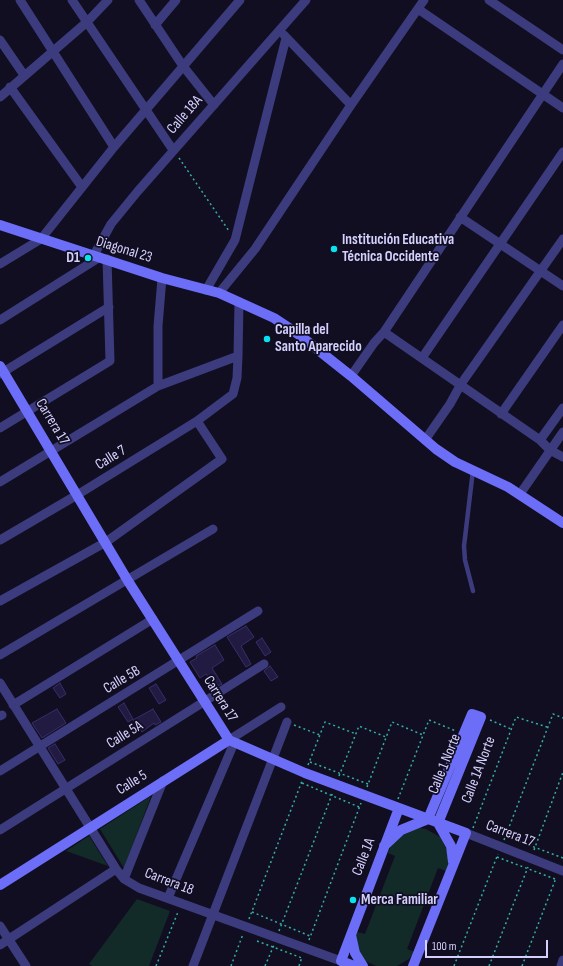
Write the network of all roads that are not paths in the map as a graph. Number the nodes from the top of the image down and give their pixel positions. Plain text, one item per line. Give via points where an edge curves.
1 (20, 0) edge
2 (72, 0) edge
3 (108, 0) edge
4 (139, 0) edge
5 (176, 0) edge
6 (240, 0) edge
7 (424, 0) edge
8 (489, 0) edge
9 (303, 1) edge
10 (418, 9) junction
11 (87, 22) junction
12 (155, 25) junction
13 (279, 31) junction
14 (286, 38) junction
15 (0, 40) edge
16 (563, 50) edge
17 (53, 51) junction
18 (563, 64) edge
19 (183, 66) junction
20 (24, 75) junction
21 (10, 88) junction
22 (543, 94) junction
23 (0, 97) edge
24 (214, 105) junction
25 (351, 105) junction
26 (563, 108) edge
27 (146, 111) junction
28 (114, 147) junction
29 (173, 150) junction
30 (563, 152) edge
31 (82, 187) junction
32 (460, 217) junction
33 (0, 225) edge
34 (563, 238) edge
35 (41, 239) junction
36 (501, 246) junction
37 (100, 257) junction
38 (0, 264) edge
39 (541, 271) junction
40 (162, 278) junction
41 (563, 286) edge
42 (206, 290) junction
43 (219, 293) junction
44 (239, 302) junction
45 (109, 307) junction
46 (0, 320) edge
47 (563, 325) edge
48 (384, 332) junction
49 (238, 356) junction
50 (422, 358) junction
51 (1, 371) edge
52 (351, 376) junction
53 (461, 384) junction
54 (158, 386) junction
55 (563, 408) edge
56 (28, 411) junction
57 (501, 414) junction
58 (198, 421) junction
59 (0, 428) edge
60 (563, 432) edge
61 (425, 440) junction
62 (540, 440) junction
63 (550, 450) junction
64 (51, 452) junction
65 (563, 457) edge
66 (472, 470) junction
67 (0, 482) edge
68 (520, 494) junction
69 (77, 495) junction
70 (563, 523) edge
71 (213, 529) dead end
72 (0, 540) edge
73 (106, 542) junction
74 (128, 581) junction
75 (473, 591) dead end
76 (0, 601) edge
77 (258, 612) dead end
78 (153, 619) junction
79 (0, 655) edge
80 (180, 661) junction
81 (264, 664) dead end
82 (0, 683) edge
83 (204, 702) junction
84 (14, 704) junction
85 (280, 707) dead end
86 (287, 722) road end
87 (231, 742) junction
88 (40, 746) junction
89 (272, 760) junction
90 (0, 771) edge
91 (163, 781) junction
92 (65, 788) junction
93 (397, 807) junction
94 (433, 821) junction
95 (90, 828) junction
96 (0, 830) edge
97 (468, 834) junction
98 (384, 846) junction
99 (453, 865) junction
100 (116, 869) junction
101 (561, 870) edge
102 (124, 879) junction
103 (0, 885) edge
104 (168, 898) junction
105 (213, 914) junction
106 (0, 926) edge
107 (351, 935) junction
108 (8, 939) junction
109 (0, 945) edge
110 (418, 952) junction
111 (563, 960) edge
112 (341, 961) junction
113 (26, 966) edge
114 (193, 966) edge
115 (354, 966) edge
116 (363, 966) edge
117 (405, 966) edge
118 (412, 966) edge
119 (561, 966) edge

1 - 17 street
2 - 11 street
3 - 11 street
4 - 12 street
5 - 12 street
6 - 19 street
7 - 10 street
8 - 16 street
9 - 13 street, Calle 18A
10 - 22 street
10 - 25 street
11 - 17 street
11 - 27 street
12 - 19 street
13 - 14 street
13 - 24 street, Calle 18A
14 - 25 street
14 - 42 street via 235,240
15 - 20 street
17 - 20 street
17 - 28 street
18 - 22 street
19 - 24 street
19 - 27 street
20 - 21 street
21 - 23 street
21 - 31 street
22 - 26 street
22 - 32 street
24 - 29 street, Calle 18A
25 - 43 street via 255,249
27 - 28 street
27 - 29 street
28 - 31 street
29 - 37 street, Calle 18A via 120,212
30 - 36 street
31 - 35 street
32 - 36 street
32 - 48 street
33 - 35 street, Diagonal 23
34 - 39 street
35 - 37 street, Diagonal 23
35 - 38 street
36 - 39 street
36 - 50 street
37 - 40 street, Diagonal 23
37 - 45 street
37 - 46 street
39 - 41 street
39 - 53 street
40 - 42 street, Diagonal 23
40 - 54 street via 158,326
42 - 43 street, Diagonal 23
43 - 44 street, Diagonal 23
44 - 49 street
44 - 52 street, Diagonal 23 via 274,318
45 - 51 street
45 - 56 street via 110,361
47 - 57 street
48 - 50 street
48 - 52 street
49 - 54 street
49 - 58 street, Calle 7 via 233,394
50 - 53 street
51 - 56 street, Carrera 17
52 - 61 street, Diagonal 23
53 - 57 street
53 - 61 street
54 - 64 street
55 - 62 street
56 - 59 street
56 - 64 street, Carrera 17
57 - 62 street
58 - 69 street, Calle 7
58 - 73 street via 222,459
60 - 63 street
61 - 66 street, Diagonal 23 via 455,462
62 - 63 street
63 - 65 street
63 - 68 street
64 - 67 street
64 - 69 street, Carrera 17
66 - 68 street, Diagonal 23
66 - 75 lane via 464,546
68 - 70 street, Diagonal 23
69 - 72 street, Calle 7
69 - 73 street, Carrera 17
71 - 74 street
73 - 74 street, Carrera 17
73 - 76 street
74 - 78 street, Carrera 17
74 - 79 street
77 - 80 street, Calle 5B
78 - 80 street, Carrera 17
78 - 84 street
80 - 83 street, Carrera 17
80 - 88 street, Calle 5B
81 - 83 street, Calle 5A
82 - 84 street, Carrera 18
83 - 87 street, Carrera 17
83 - 92 street, Calle 5A
84 - 88 street, Carrera 18
85 - 87 street, Calle 5
86 - 89 street
87 - 89 street, Carrera 17
87 - 91 street, Calle 5
87 - 104 street
88 - 90 street, Calle 5B
88 - 92 street, Carrera 18
89 - 93 street, Carrera 17
89 - 105 street
91 - 95 street, Calle 5
91 - 102 street
92 - 95 street, Carrera 18
92 - 96 street, Calle 5A
93 - 94 street, Carrera 17
93 - 98 street, Calle 1A
94 - 94 street, Calle 1 Norte via 476,715 463,734
94 - 97 street, Carrera 17
94 - 98 street via 401,830
94 - 99 street via 451,846
95 - 100 street, Carrera 18
95 - 103 street, Calle 5
97 - 99 street
97 - 101 street, Carrera 17
98 - 107 street, Calle 1A
99 - 110 street
100 - 102 street, Carrera 18
100 - 108 street
102 - 104 street, Carrera 18 via 139,888
104 - 105 street, Carrera 18
105 - 112 street, Carrera 18 via 244,930 276,938
105 - 114 street
106 - 108 street
107 - 112 street, Calle 1A
107 - 116 street via 354,953
108 - 109 street
108 - 113 street
110 - 117 street
110 - 118 street
111 - 119 street
112 - 115 street, Carrera 18

